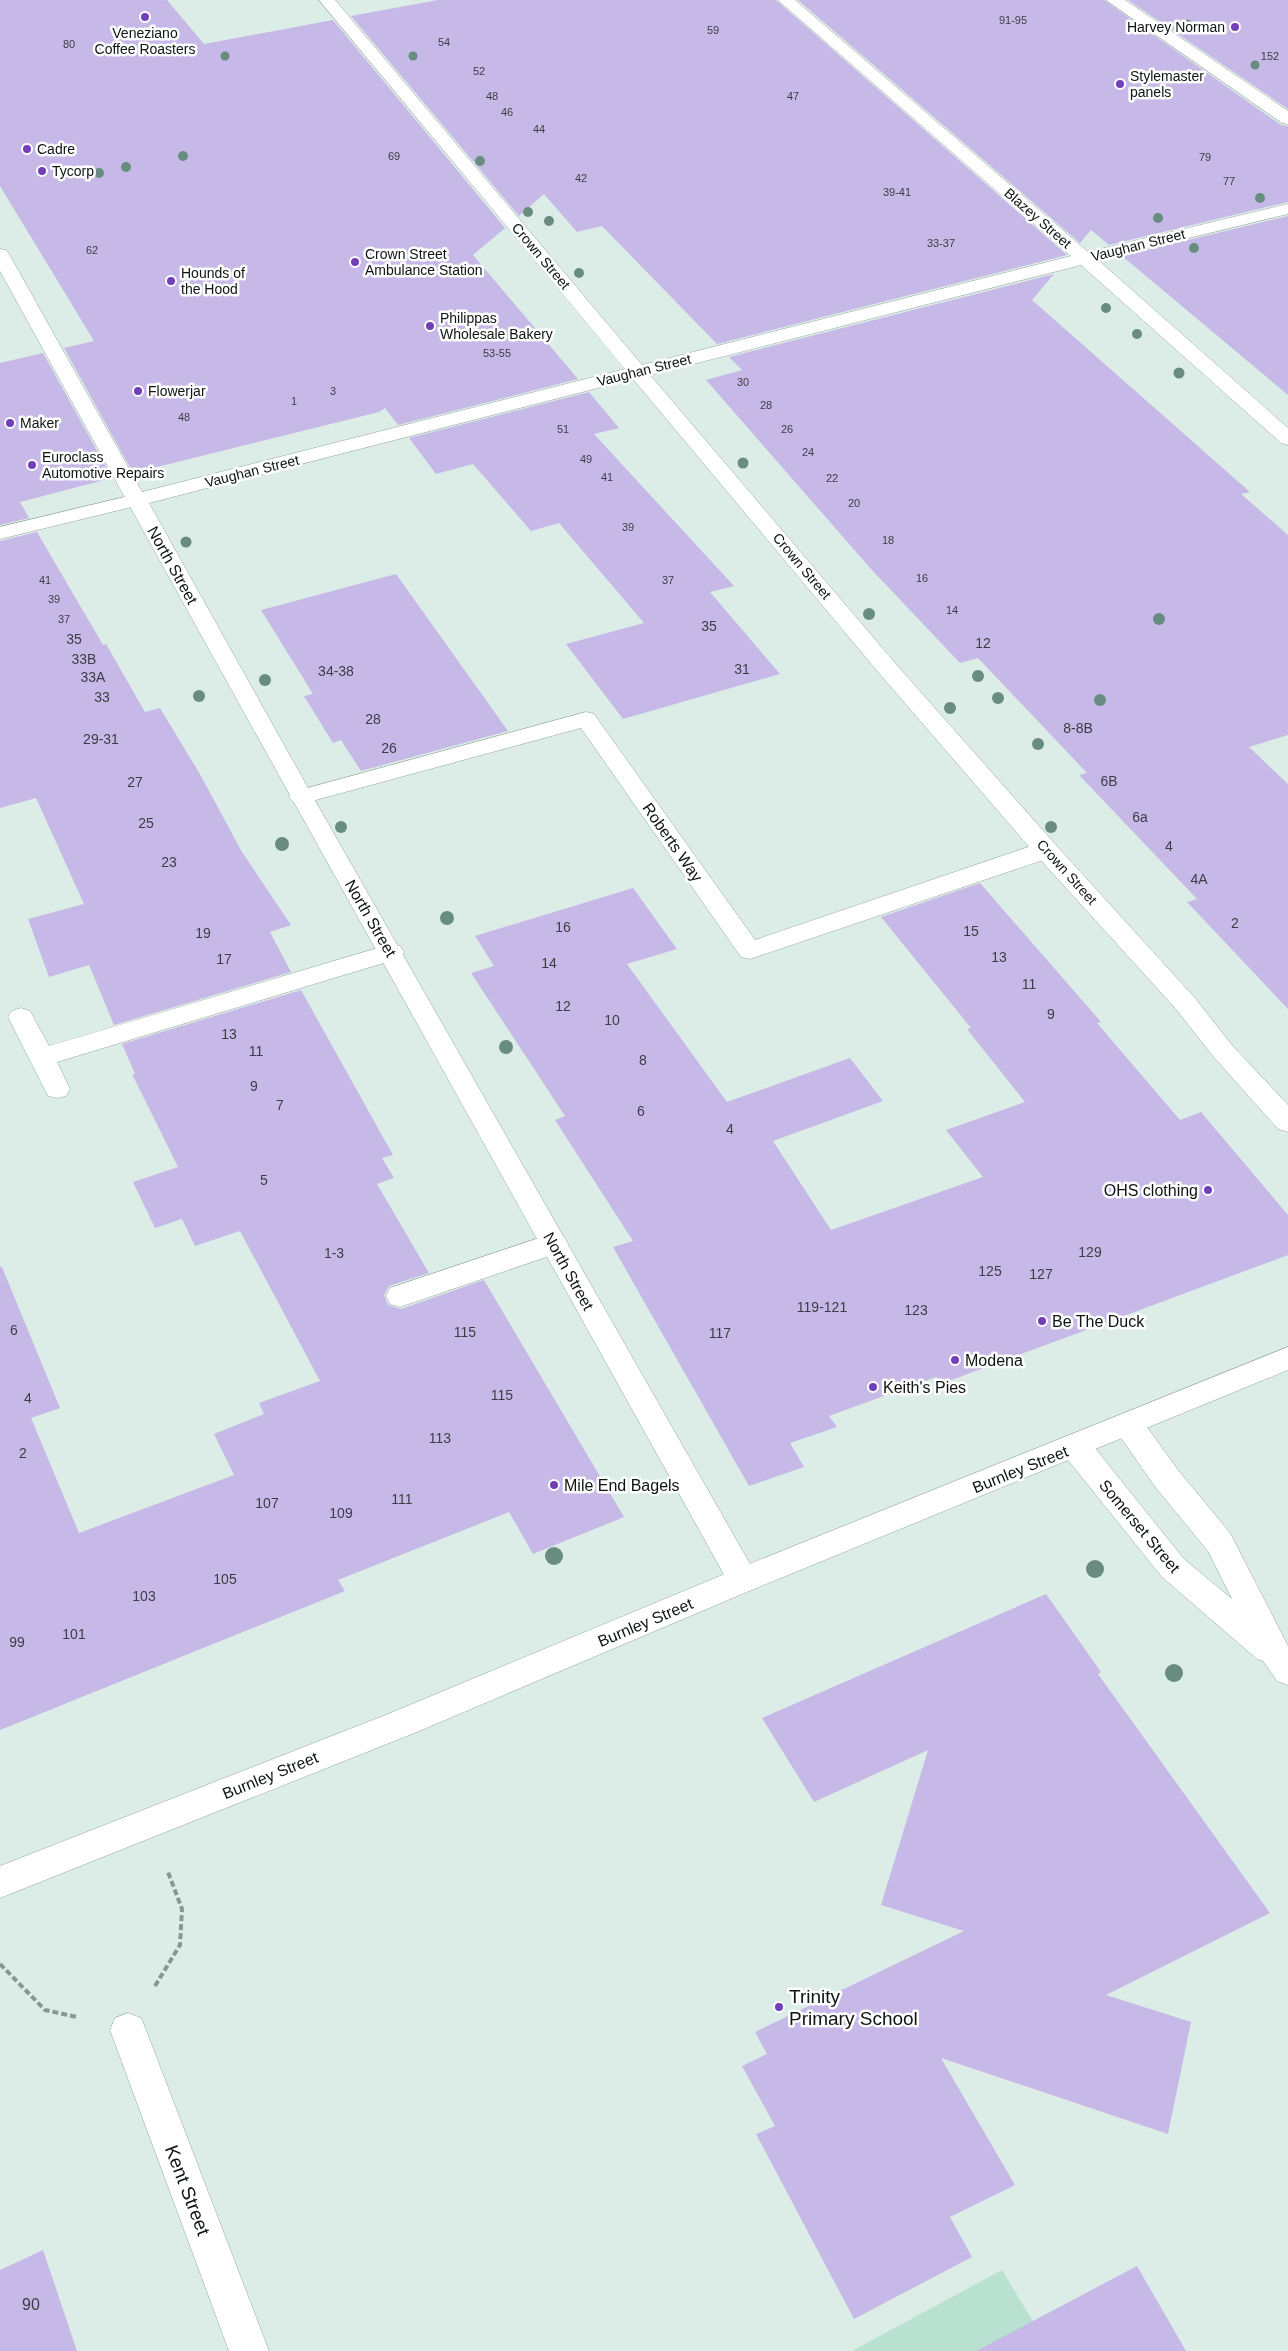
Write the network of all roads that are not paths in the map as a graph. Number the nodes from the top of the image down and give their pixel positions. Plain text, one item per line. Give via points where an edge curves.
1 (328, 0) edge
2 (786, 0) edge
3 (1114, 0) edge
4 (1288, 118) edge
5 (1288, 208) edge
6 (0, 254) edge
7 (1084, 258) junction
8 (637, 372) junction
9 (1288, 439) edge
10 (137, 500) junction
11 (0, 533) edge
12 (301, 797) junction
13 (1046, 850) junction
14 (391, 952) junction
15 (22, 1017) dead end
16 (40, 1058) junction
17 (57, 1089) dead end
18 (1288, 1122) edge
19 (554, 1244) junction
20 (400, 1296) dead end
21 (1288, 1358) edge
22 (1128, 1424) junction
23 (1075, 1446) junction
24 (743, 1580) junction
25 (1283, 1665) edge
26 (0, 1882) edge
27 (128, 2030) road end
28 (249, 2351) edge

1 - 8 street, Crown Street
2 - 7 street, Blazey Street
3 - 4 street
5 - 7 street, Vaughan Street
6 - 10 street, North Street
7 - 8 street, Vaughan Street
7 - 9 street, Blazey Street
8 - 10 street, Vaughan Street
8 - 13 street, Crown Street
10 - 11 street, Vaughan Street
10 - 12 street, North Street
12 - 13 street, Roberts Way via 586,719 750,951
12 - 14 street, North Street
13 - 18 street, Crown Street
14 - 16 street
14 - 19 street, North Street
15 - 16 street
16 - 17 street
19 - 20 street
19 - 24 street, North Street
21 - 22 street, Burnley Street
22 - 23 street, Burnley Street
22 - 25 street, Somerset Street via 1167,1479 1219,1542
23 - 24 street, Burnley Street
23 - 25 street, Somerset Street via 1173,1568
24 - 26 street, Burnley Street via 408,1720
27 - 28 street, Kent Street

